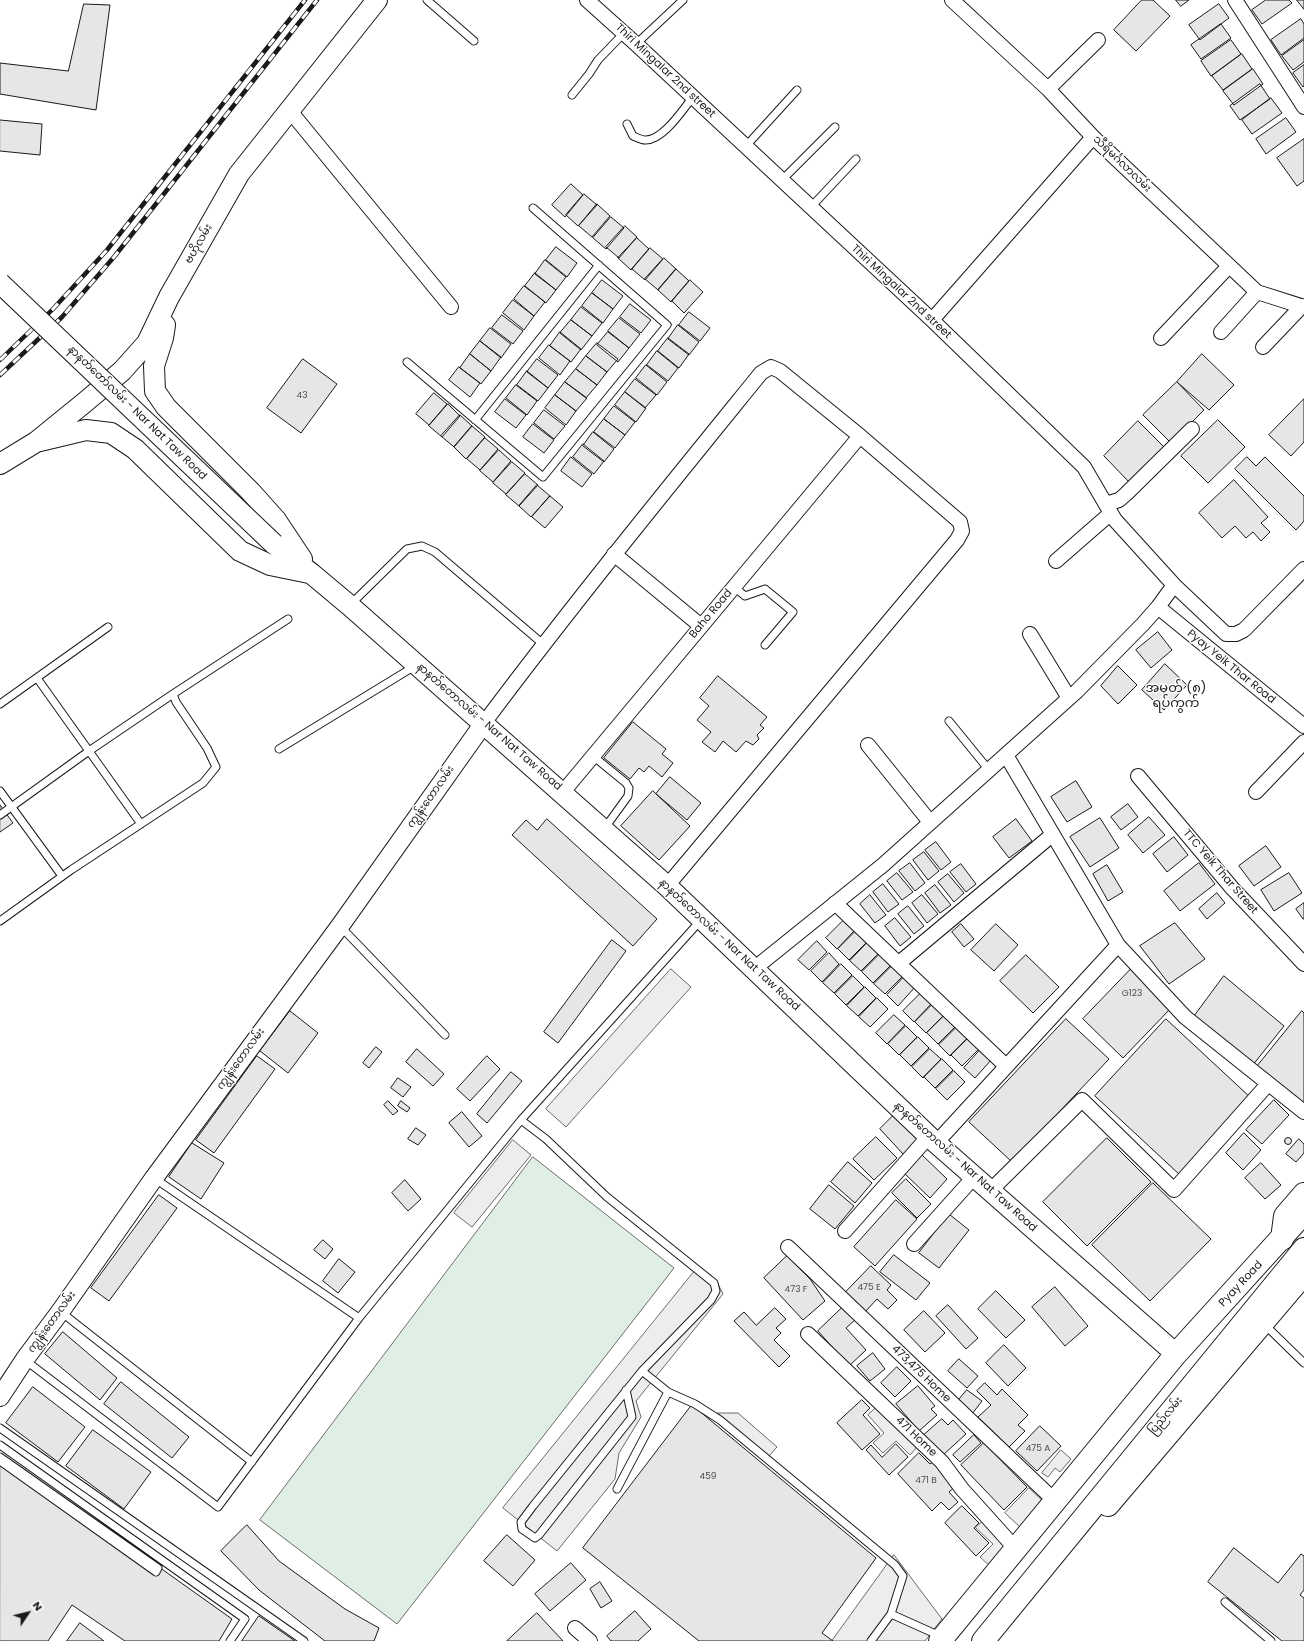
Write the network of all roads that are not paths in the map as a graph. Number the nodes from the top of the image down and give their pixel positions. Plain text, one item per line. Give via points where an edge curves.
1 (377, 0) edge
2 (427, 0) edge
3 (587, 0) edge
4 (682, 0) edge
5 (952, 0) edge
6 (1235, 0) edge
7 (624, 33) junction
8 (1098, 40) dead end
9 (474, 41) dead end
10 (636, 44) junction
11 (1048, 89) junction
12 (797, 90) dead end
13 (572, 95) dead end
14 (693, 97) junction
15 (1304, 107) edge
16 (290, 110) junction
17 (627, 124) dead end
18 (836, 127) dead end
19 (1093, 137) junction
20 (746, 146) junction
21 (856, 159) dead end
22 (782, 180) junction
23 (811, 207) junction
24 (533, 208) dead end
25 (599, 265) junction
26 (1229, 266) junction
27 (0, 283) edge
28 (1257, 292) junction
29 (169, 297) junction
30 (1303, 306) edge
31 (450, 307) dead end
32 (932, 320) junction
33 (1221, 332) dead end
34 (1161, 338) dead end
35 (1263, 348) dead end
36 (407, 362) dead end
37 (475, 420) junction
38 (1192, 429) dead end
39 (860, 436) junction
40 (36, 442) junction
41 (0, 464) edge
42 (1108, 508) junction
43 (274, 544) joint
44 (614, 554) junction
45 (1056, 561) dead end
46 (1304, 570) edge
47 (312, 574) junction
48 (1174, 586) junction
49 (734, 587) junction
50 (349, 605) junction
51 (1158, 607) junction
52 (288, 619) dead end
53 (701, 626) junction
54 (108, 627) dead end
55 (1030, 634) dead end
56 (543, 644) junction
57 (765, 645) dead end
58 (417, 665) junction
59 (37, 678) junction
60 (173, 694) junction
61 (1069, 698) junction
62 (0, 704) edge
63 (949, 721) dead end
64 (484, 723) junction
65 (1304, 726) edge
66 (1304, 742) edge
67 (868, 745) dead end
68 (279, 749) dead end
69 (89, 751) junction
70 (1006, 755) junction
71 (594, 756) junction
72 (989, 770) junction
73 (1138, 776) dead end
74 (0, 791) edge
75 (563, 792) junction
76 (1256, 792) dead end
77 (12, 807) junction
78 (0, 815) edge
79 (930, 822) junction
80 (141, 824) junction
81 (604, 829) junction
82 (1052, 835) junction
83 (62, 876) junction
84 (667, 886) junction
85 (835, 903) junction
86 (703, 919) junction
87 (0, 921) edge
88 (340, 926) junction
89 (1118, 945) junction
90 (899, 963) junction
91 (1304, 964) edge
92 (755, 968) junction
93 (445, 1035) dead end
94 (1006, 1066) junction
95 (1268, 1084) junction
96 (1304, 1112) edge
97 (521, 1120) junction
98 (932, 1140) junction
99 (974, 1177) junction
100 (154, 1178) junction
101 (990, 1191) junction
102 (1304, 1194) edge
103 (1304, 1212) edge
104 (845, 1232) dead end
105 (1282, 1239) junction
106 (914, 1244) dead end
107 (788, 1247) dead end
108 (1304, 1249) edge
109 (1304, 1274) edge
110 (60, 1312) junction
111 (359, 1318) junction
112 (1263, 1322) junction
113 (808, 1334) dead end
114 (1176, 1354) junction
115 (25, 1360) junction
116 (1304, 1363) edge
117 (642, 1371) junction
118 (626, 1390) junction
119 (668, 1392) junction
120 (0, 1397) edge
121 (0, 1428) edge
122 (0, 1445) edge
123 (0, 1457) edge
124 (0, 1461) edge
125 (252, 1462) junction
126 (617, 1489) dead end
127 (1054, 1500) junction
128 (1015, 1548) junction
129 (1028, 1583) junction
130 (1225, 1602) dead end
131 (891, 1614) junction
132 (575, 1628) dead end
133 (941, 1639) edge
134 (230, 1641) edge
135 (304, 1641) edge
136 (590, 1641) edge
137 (871, 1641) edge
138 (983, 1641) edge
139 (1272, 1641) edge

1 - 16 main road, ဗဟိုလမ်း
2 - 9 lane
3 - 7 street, Thiri Mingalar 2nd street
4 - 10 lane
5 - 11 street, သီရိမင်္ဂလာလမ်း
6 - 15 street
7 - 10 street, Thiri Mingalar 2nd street
7 - 13 lane via 598,60
8 - 11 street
10 - 14 street, Thiri Mingalar 2nd street
11 - 19 street, သီရိမင်္ဂလာလမ်း
12 - 20 lane
14 - 17 lane via 659,136 646,140 633,136
14 - 20 street, Thiri Mingalar 2nd street
16 - 29 main road, ဗဟိုလမ်း via 239,174
16 - 31 street
18 - 22 lane
19 - 26 street, သီရိမင်္ဂလာလမ်း
19 - 32 street
20 - 22 street, Thiri Mingalar 2nd street
21 - 23 lane
22 - 23 street, Thiri Mingalar 2nd street
23 - 32 street, Thiri Mingalar 2nd street
24 - 25 lane
25 - 37 lane
25 - 37 lane via 667,325 543,477
26 - 28 street, သီရိမင်္ဂလာလမ်း
26 - 34 street
27 - 43 main road, နာနတ်တော်လမ်း - Nar Nat Taw Road, bridge
28 - 30 street, သီရိမင်္ဂလာလမ်း
28 - 33 street
29 - 40 main road, ဗဟိုလမ်း via 147,343 122,371
29 - 47 main road via 163,338 154,366 156,391 166,407 276,520
30 - 35 street
32 - 42 street, Thiri Mingalar 2nd street via 1084,467
36 - 37 lane
38 - 42 street via 1126,494
39 - 44 street via 780,371 771,367 761,373
39 - 49 street, Baho Road
39 - 84 street via 960,522 962,531
40 - 41 main road, ဗဟိုလမ်း
40 - 47 main road via 86,430 111,433 135,449 240,551 270,565
42 - 45 street
42 - 48 street, Thiri Mingalar 2nd street via 1115,520
43 - 47 main road, နာနတ်တောလမ်း - Nar Nat Taw Road
44 - 53 street
44 - 56 street
46 - 48 street, Thiri Mingalar 2nd street via 1244,630 1236,634 1226,634
47 - 50 main road, နာနတ်တောလမ်း - Nar Nat Taw Road
48 - 51 street
49 - 53 street, Baho Road
49 - 57 lane via 745,596 766,589 793,612
50 - 56 lane via 407,549 422,546 435,552
50 - 58 main road, နာနတ်တောလမ်း - Nar Nat Taw Road
51 - 61 street
51 - 65 street, Pyay Yeik Thar Road
52 - 60 lane
53 - 71 street, Baho Road
54 - 59 lane
55 - 61 street
56 - 64 street
58 - 64 main road, နာနတ်တောလမ်း - Nar Nat Taw Road
58 - 68 lane
59 - 62 lane
59 - 69 lane
60 - 69 lane
60 - 80 lane via 216,767 203,783
61 - 70 street
63 - 72 lane
64 - 75 main road, နာနတ်တောလမ်း - Nar Nat Taw Road
64 - 88 street, ကျွန်းတောလမ်း
66 - 76 street
67 - 79 street
69 - 77 lane
69 - 80 lane
70 - 72 street
70 - 82 street
71 - 75 street, Baho Road
71 - 81 lane via 629,788 628,796
72 - 79 street
73 - 91 street, TTC Yeik Thar Street via 1232,888
74 - 77 lane
75 - 81 main road, နာနတ်တောလမ်း - Nar Nat Taw Road
77 - 78 lane
77 - 83 lane
79 - 85 street via 883,865
80 - 83 lane
81 - 84 main road, နာနတ်တောလမ်း - Nar Nat Taw Road
82 - 89 street
82 - 90 street
83 - 87 lane
84 - 86 main road, နာနတ်တောလမ်း - Nar Nat Taw Road
85 - 90 street
85 - 92 street
86 - 92 main road, နာနတ်တောလမ်း - Nar Nat Taw Road
86 - 97 lane
88 - 93 lane
88 - 100 street, ကျွန်းတောလမ်း
89 - 94 street
89 - 95 street via 1185,1017
90 - 94 street
92 - 98 main road, နာနတ်တောလမ်း - Nar Nat Taw Road
94 - 98 street
95 - 96 street
95 - 101 street via 1174,1190 1082,1100
97 - 111 lane
97 - 117 lane via 546,1139 607,1197 714,1283 716,1291 711,1300
98 - 99 main road, နာနတ်တောလမ်း - Nar Nat Taw Road
98 - 104 street
99 - 101 main road, နာနတ်တောလမ်း - Nar Nat Taw Road
99 - 106 street
100 - 110 street, ကျွန်းတောလမ်း
100 - 111 lane
101 - 114 main road, နာနတ်တောလမ်း - Nar Nat Taw Road
102 - 105 main road via 1285,1216
103 - 105 main road, Pyay Road
105 - 114 main road, Pyay Road
107 - 127 street, 473,475 Home
108 - 129 main road, ပြည်လမ်း
109 - 112 main road, ပြည်လမ်း
110 - 115 street, ကျွန်းတောလမ်း
110 - 125 lane
111 - 125 lane
112 - 116 lane
112 - 129 main road, ပြည်လမ်း via 1096,1519
113 - 128 street, 471 Home via 942,1462 962,1489
114 - 127 main road
115 - 120 street, ကျွန်းတောလမ်း
115 - 125 lane via 218,1507
117 - 118 lane
117 - 119 lane
118 - 118 lane via 632,1417 539,1535 532,1537 522,1528 521,1522
119 - 126 lane
119 - 131 lane via 695,1404 720,1420 895,1565 903,1576
121 - 135 lane
122 - 134 lane via 245,1618
123 - 124 lane via 158,1568 156,1572
127 - 128 main road
128 - 133 main road
129 - 138 main road, ပြည်လမ်း
130 - 139 lane
131 - 133 lane
131 - 137 lane
132 - 136 street

